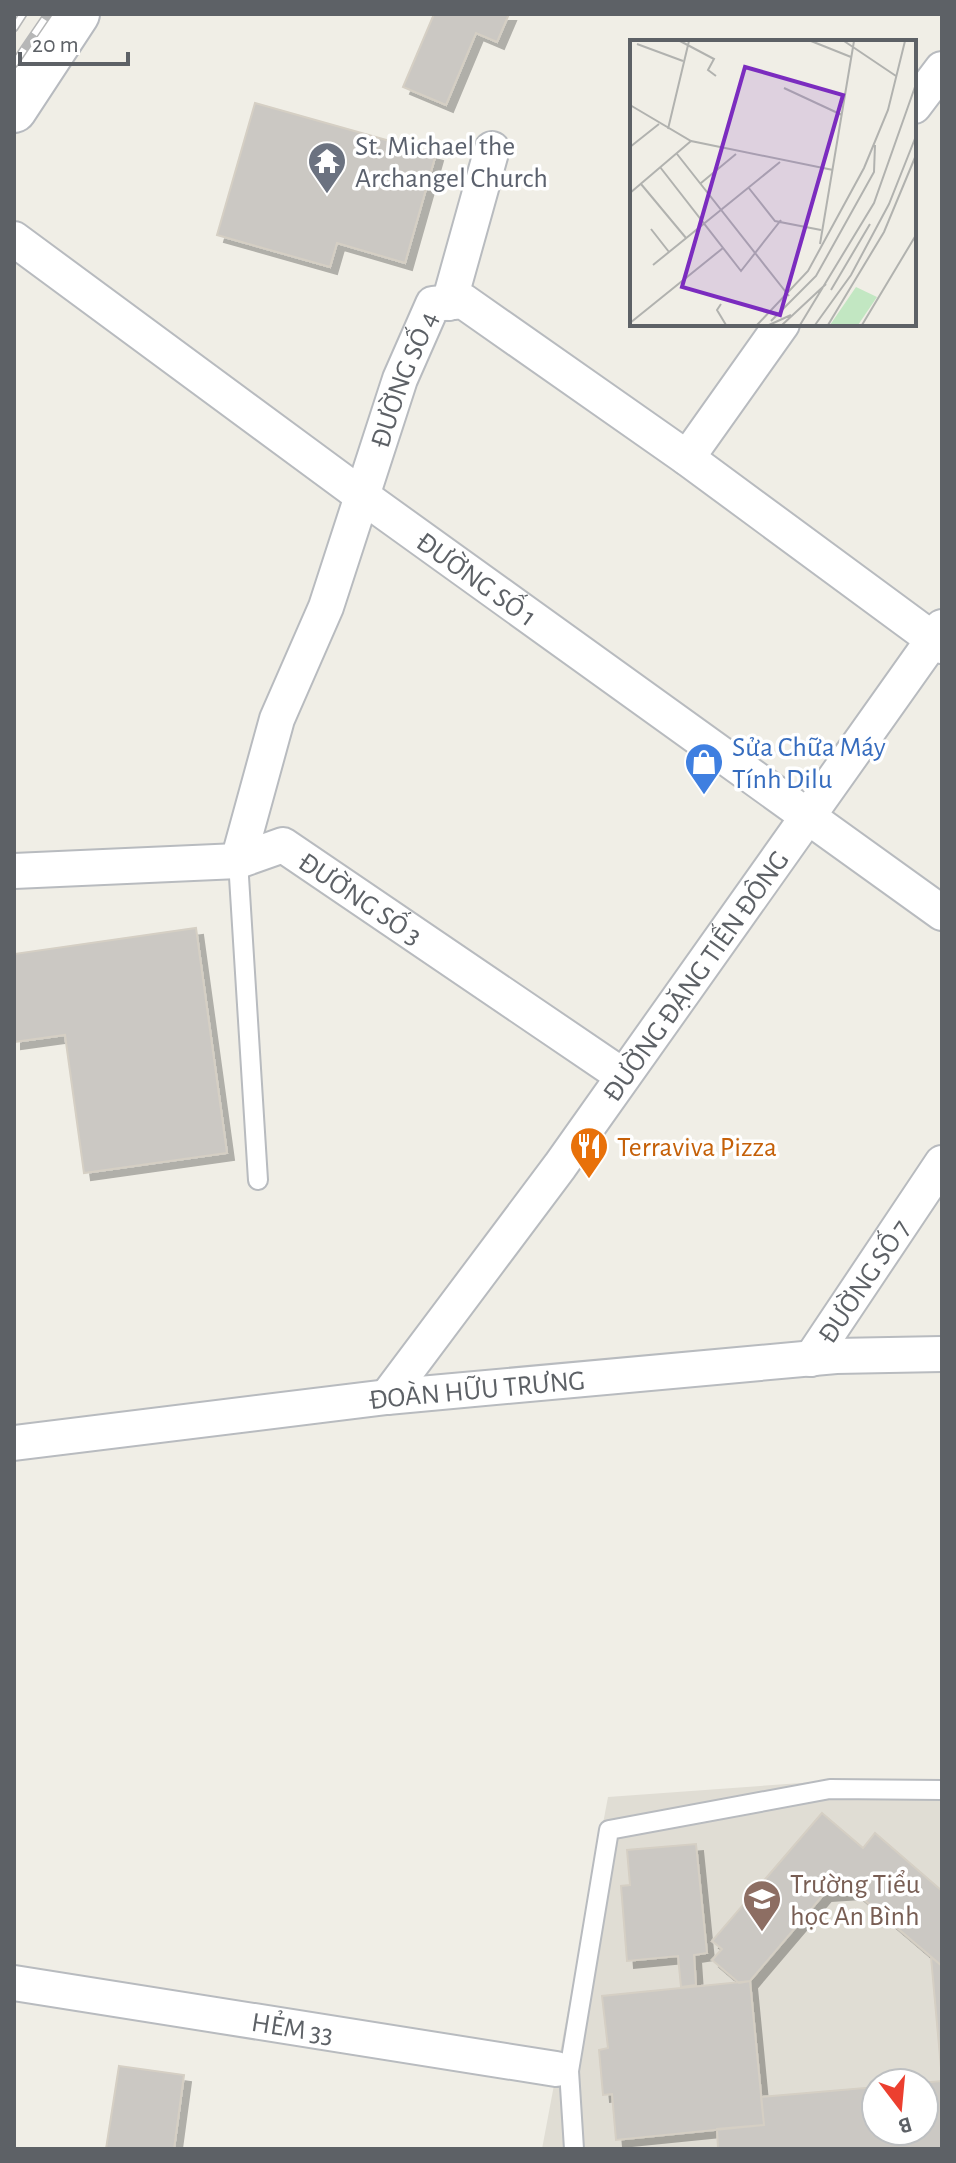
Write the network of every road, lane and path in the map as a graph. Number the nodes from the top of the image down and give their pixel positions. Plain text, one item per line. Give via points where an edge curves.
1 (77, 14) edge
2 (942, 69) edge
3 (916, 103) edge
4 (14, 110) edge
5 (492, 149) dead end
6 (14, 239) edge
7 (449, 303) junction
8 (781, 326) edge
9 (687, 458) junction
10 (361, 495) junction
11 (939, 638) edge
12 (808, 816) junction
13 (238, 861) junction
14 (14, 871) edge
15 (942, 913) edge
16 (623, 1076) junction
17 (942, 1163) edge
18 (258, 1180) dead end
19 (942, 1354) edge
20 (811, 1359) junction
21 (387, 1397) junction
22 (14, 1443) edge
23 (942, 1790) edge
24 (14, 1983) edge
25 (562, 2070) junction
26 (574, 2149) edge

1 - 4 main road
2 - 3 street
5 - 7 street
6 - 10 street, ĐƯỜNG SỐ 1
7 - 9 street, ĐƯỜNG SỐ 4 via 463,301
7 - 10 street, ĐƯỜNG SỐ 4 via 433,304 400,379
8 - 9 street
9 - 11 street, ĐƯỜNG SỐ 4
10 - 12 street, ĐƯỜNG SỐ 1
10 - 13 street, ĐƯỜNG SỐ 4 via 326,607 277,719
11 - 12 street, ĐƯỜNG ĐẶNG TIẾN ĐÔNG
12 - 15 street, ĐƯỜNG SỐ 1
12 - 16 street, ĐƯỜNG ĐẶNG TIẾN ĐÔNG
13 - 14 street, ĐƯỜNG SỐ 3
13 - 16 street, ĐƯỜNG SỐ 3 via 283,845
13 - 18 lane
16 - 21 street, ĐƯỜNG ĐẶNG TIẾN ĐÔNG
17 - 20 street, ĐƯỜNG SỐ 7
19 - 20 street, ĐOÀN HỮU TRƯNG
20 - 21 street, ĐOÀN HỮU TRƯNG
21 - 22 street, ĐOÀN HỮU TRƯNG
23 - 25 lane via 830,1789 609,1830
24 - 25 street, HẺM 33
25 - 26 lane

